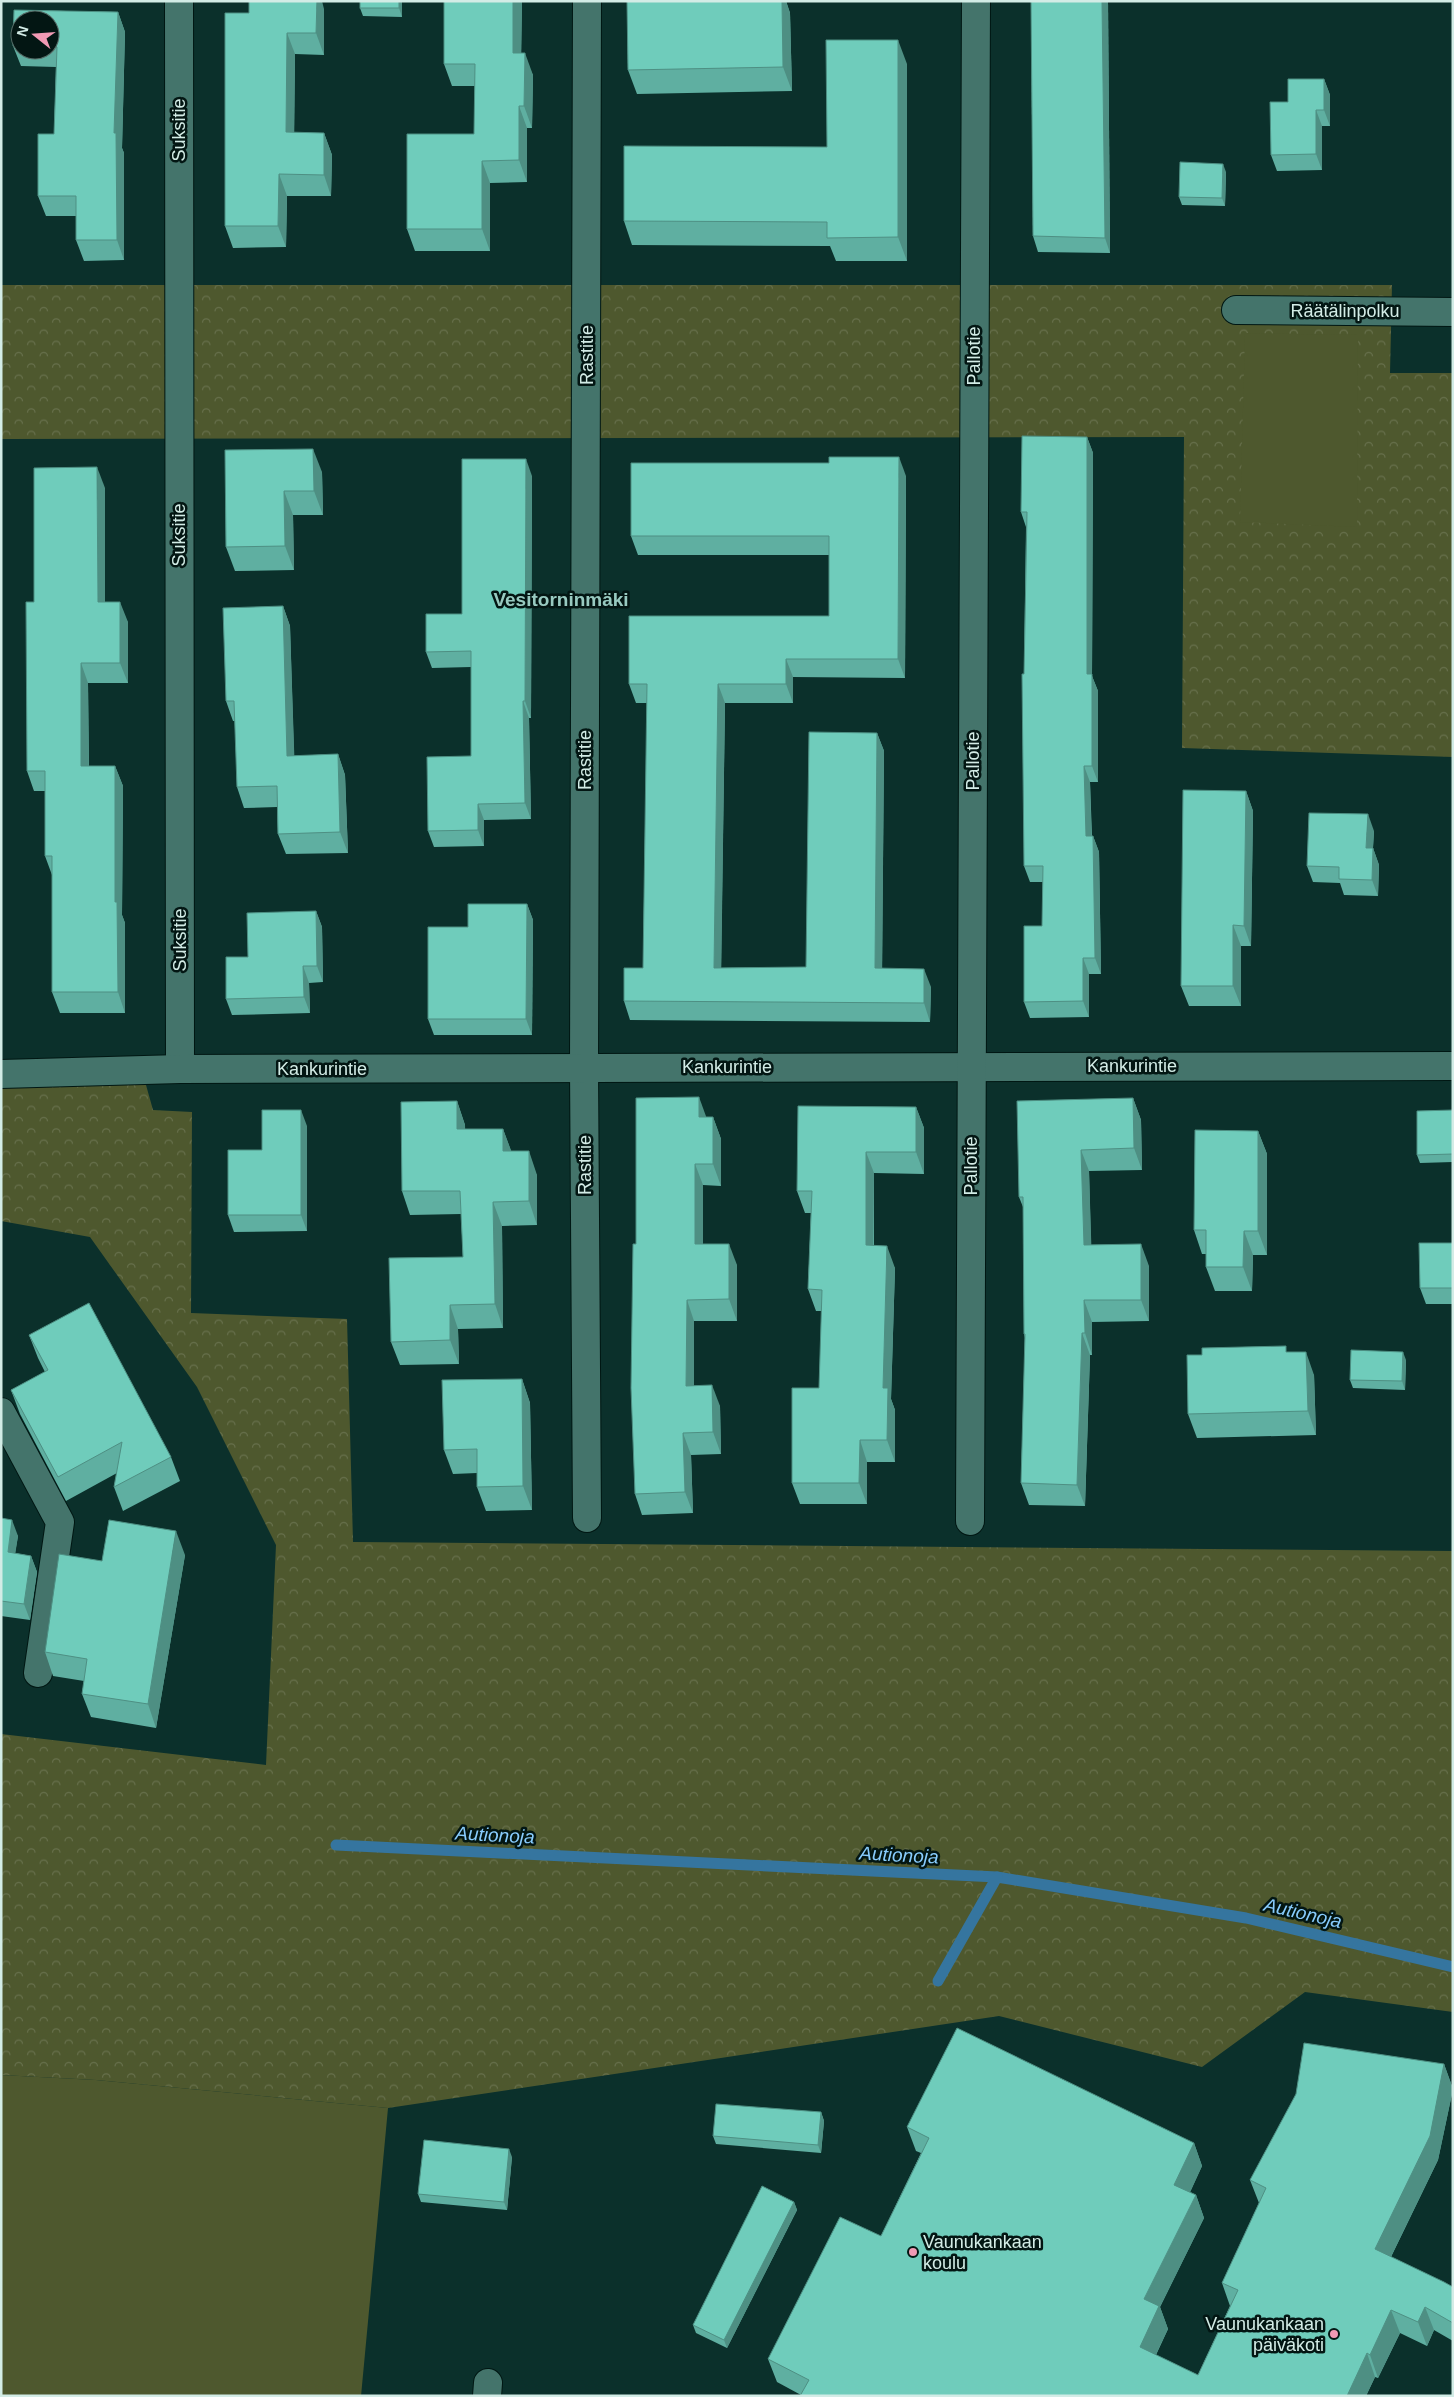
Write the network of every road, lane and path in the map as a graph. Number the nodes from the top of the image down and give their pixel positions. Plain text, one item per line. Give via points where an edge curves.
1 (179, 1) edge
2 (587, 1) edge
3 (976, 1) edge
4 (1236, 310) dead end
5 (1453, 312) edge
6 (971, 1066) junction
7 (1453, 1066) edge
8 (584, 1068) junction
9 (180, 1069) junction
10 (1, 1074) edge
11 (1, 1412) edge
12 (588, 1518) dead end
13 (970, 1521) dead end
14 (38, 1673) dead end

1 - 9 street, Suksitie
2 - 8 street, Rastitie
3 - 6 street, Pallotie
4 - 5 street, Räätälinpolku
6 - 7 street, Kankurintie
6 - 8 street, Kankurintie
6 - 13 street, Pallotie
8 - 9 street, Kankurintie
8 - 12 street, Rastitie
9 - 10 street, Kankurintie
11 - 14 street via 60,1522

